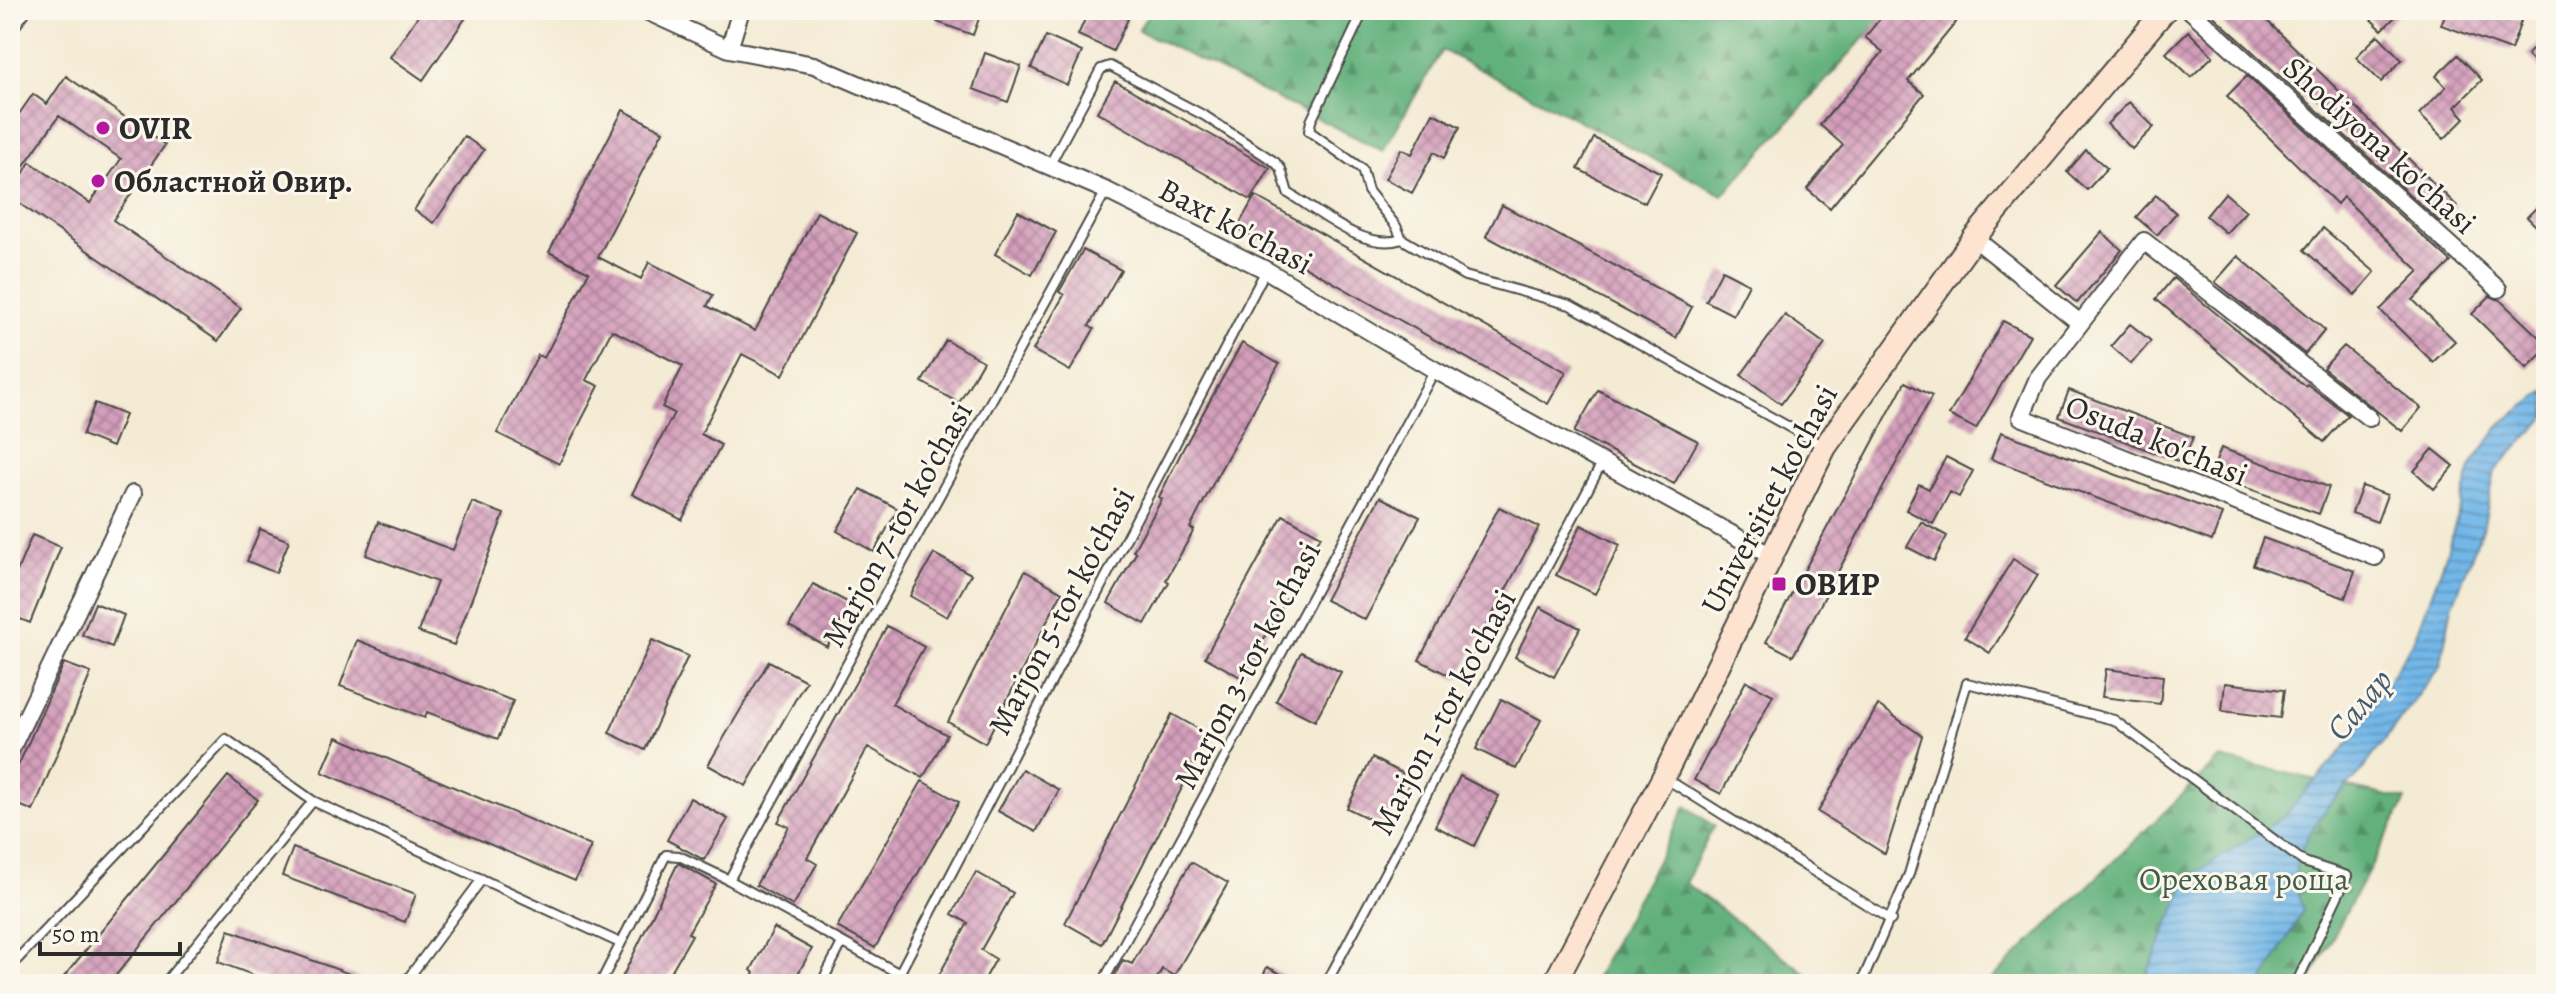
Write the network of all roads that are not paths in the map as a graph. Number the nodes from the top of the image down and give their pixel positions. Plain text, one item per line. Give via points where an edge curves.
1 (22, 10) edge
2 (644, 10) edge
3 (741, 10) edge
4 (1364, 10) edge
5 (2165, 10) edge
6 (2190, 10) edge
7 (10, 26) edge
8 (729, 49) junction
9 (1049, 167) junction
10 (1107, 191) junction
11 (1974, 238) junction
12 (1402, 239) junction
13 (1266, 270) junction
14 (2498, 289) dead end
15 (2080, 323) junction
16 (1435, 370) junction
17 (2369, 418) dead end
18 (1825, 447) junction
19 (1602, 463) junction
20 (133, 494) dead end
21 (1773, 557) junction
22 (2375, 557) dead end
23 (10, 751) edge
24 (1663, 778) junction
25 (313, 801) junction
26 (482, 879) junction
27 (729, 880) junction
28 (1891, 920) junction
29 (620, 943) junction
30 (842, 943) junction
31 (10, 967) edge
32 (899, 974) junction
33 (164, 984) edge
34 (404, 984) edge
35 (600, 984) edge
36 (821, 984) edge
37 (918, 984) edge
38 (1102, 984) edge
39 (1326, 984) edge
40 (1554, 984) edge
41 (1861, 984) edge
42 (2296, 984) edge

1 - 7 street
2 - 8 street, Baxt ko'chasi
3 - 8 street
4 - 12 lane via 1309,131 1362,169 1368,191
5 - 11 main road, Universitet ko'chasi
6 - 14 street, Shodiyona ko'chasi
8 - 9 street, Baxt ko'chasi via 814,65
9 - 10 street, Baxt ko'chasi
9 - 12 lane via 1101,69 1110,66 1205,116 1275,162 1288,193 1370,241 1388,244
10 - 13 street, Baxt ko'chasi
10 - 27 lane, Marjon 7-tor ko'chasi
11 - 15 street
11 - 18 main road, Universitet ko'chasi
12 - 18 lane via 1465,276 1570,305
13 - 16 street, Baxt ko'chasi
13 - 32 lane, Marjon 5-tor ko'chasi
15 - 17 street, Osuda ko'chasi via 2144,241
15 - 22 street, Osuda ko'chasi via 2038,378 2021,417
16 - 19 street, Baxt ko'chasi
16 - 38 lane, Marjon 3-tor ko'chasi
18 - 21 main road, Universitet ko'chasi
19 - 21 street, Baxt ko'chasi
19 - 39 lane, Marjon 1-tor ko'chasi
20 - 23 street
21 - 24 main road, Universitet ko'chasi
24 - 28 lane
24 - 40 main road, Universitet ko'chasi
25 - 26 lane
25 - 31 lane via 226,739
25 - 33 lane
26 - 29 lane
26 - 34 lane
27 - 29 lane via 666,855
27 - 30 lane
28 - 41 lane
28 - 42 lane via 1967,683 2114,720 2304,862 2347,876
29 - 35 lane
30 - 32 lane
30 - 36 lane
32 - 37 lane

